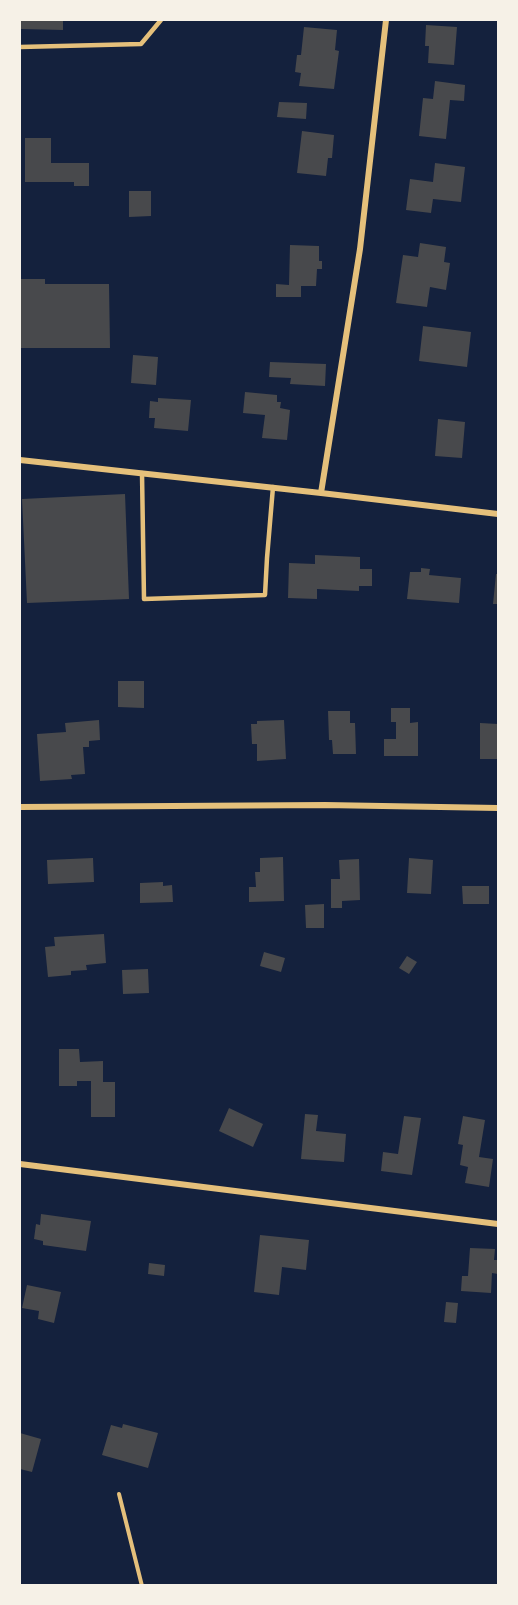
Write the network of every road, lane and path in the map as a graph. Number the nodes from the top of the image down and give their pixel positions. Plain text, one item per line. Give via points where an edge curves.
1 (161, 20) edge
2 (386, 20) edge
3 (20, 47) edge
4 (20, 460) edge
5 (142, 473) junction
6 (273, 487) junction
7 (321, 493) junction
8 (498, 514) edge
9 (20, 807) edge
10 (498, 808) edge
11 (20, 1164) edge
12 (498, 1224) edge
13 (119, 1494) dead end
14 (142, 1586) edge

1 - 3 lane via 141,44
2 - 7 street via 360,249
4 - 5 street
5 - 6 street
5 - 6 lane via 144,599 266,594
6 - 7 street
7 - 8 street
9 - 10 street
11 - 12 street
13 - 14 path

